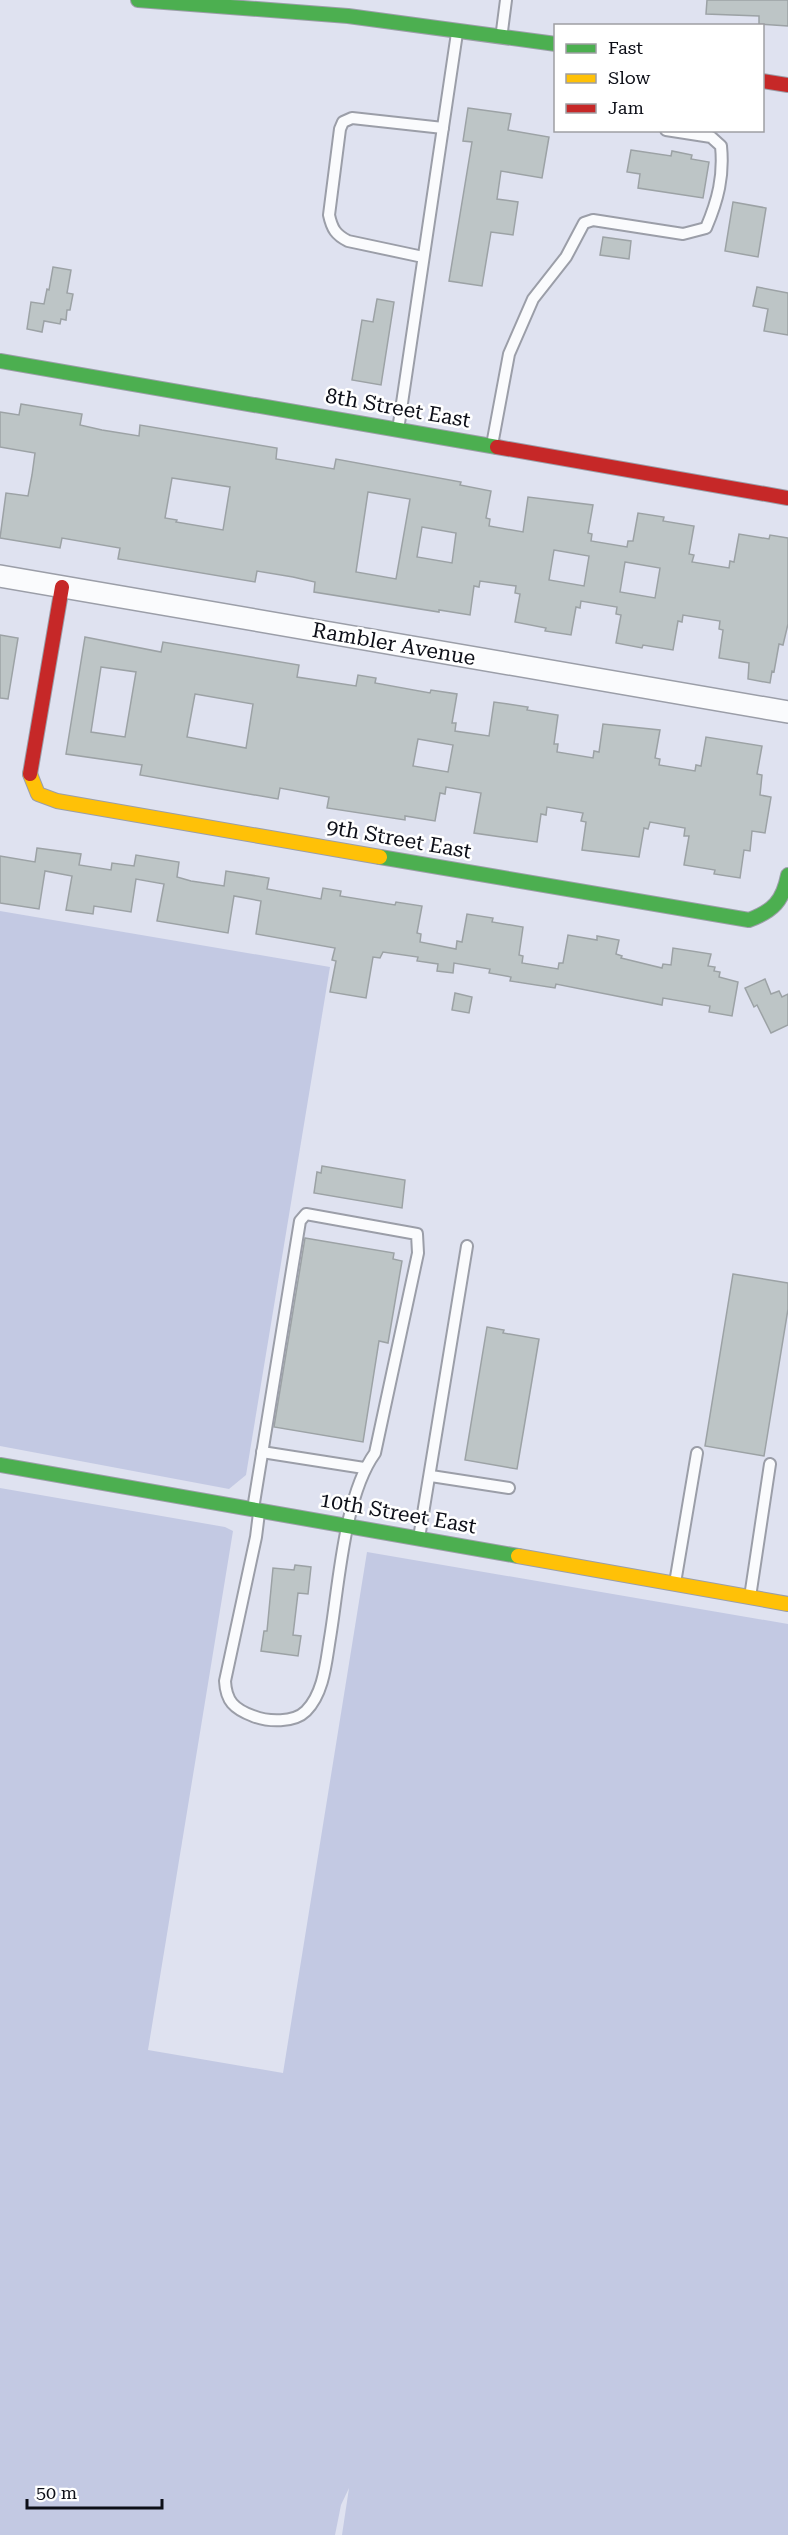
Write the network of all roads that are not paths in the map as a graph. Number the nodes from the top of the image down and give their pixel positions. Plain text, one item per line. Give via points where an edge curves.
1 (138, 0) edge
2 (506, 0) edge
3 (458, 29) junction
4 (502, 35) junction
5 (554, 44) edge
6 (764, 81) edge
7 (788, 85) edge
8 (443, 128) junction
9 (679, 132) edge
10 (423, 257) junction
11 (0, 361) edge
12 (398, 430) junction
13 (492, 445) junction
14 (788, 498) edge
15 (0, 576) edge
16 (62, 587) junction
17 (788, 712) edge
18 (788, 875) edge
19 (467, 1246) dead end
20 (262, 1452) junction
21 (697, 1453) dead end
22 (770, 1464) dead end
23 (0, 1465) edge
24 (364, 1468) junction
25 (430, 1476) junction
26 (509, 1488) dead end
27 (256, 1509) junction
28 (348, 1526) junction
29 (419, 1538) junction
30 (675, 1584) junction
31 (750, 1597) junction
32 (788, 1604) edge

1 - 3 street via 302,11
2 - 4 lane
3 - 4 street
3 - 8 lane
4 - 5 street
6 - 7 street
8 - 10 lane
8 - 10 lane via 352,118 343,122 340,129 329,215 332,227 348,242
9 - 13 lane via 711,137 721,146 723,170 706,228 683,234 593,220 584,222 566,256 533,299 509,354
10 - 12 lane
11 - 12 street, 8th Street East
12 - 13 street, 8th Street East
13 - 14 street, 8th Street East
15 - 16 street, Rambler Avenue
16 - 17 street, Rambler Avenue
16 - 18 street, 9th Street East via 30,774 38,794 57,801 748,920 773,911 785,891
19 - 25 lane
20 - 24 lane
20 - 24 lane via 300,1221 306,1214 417,1233 418,1253 375,1453
20 - 27 lane
21 - 30 lane
22 - 31 lane
23 - 27 street, 10th Street East
24 - 28 lane
25 - 26 lane
25 - 29 lane
27 - 28 street, 10th Street East
27 - 28 lane via 256,1537 225,1695 246,1713 264,1720 285,1719 305,1712 319,1691
28 - 29 street, 10th Street East
29 - 30 street, 10th Street East
30 - 31 street, 10th Street East
31 - 32 street, 10th Street East

